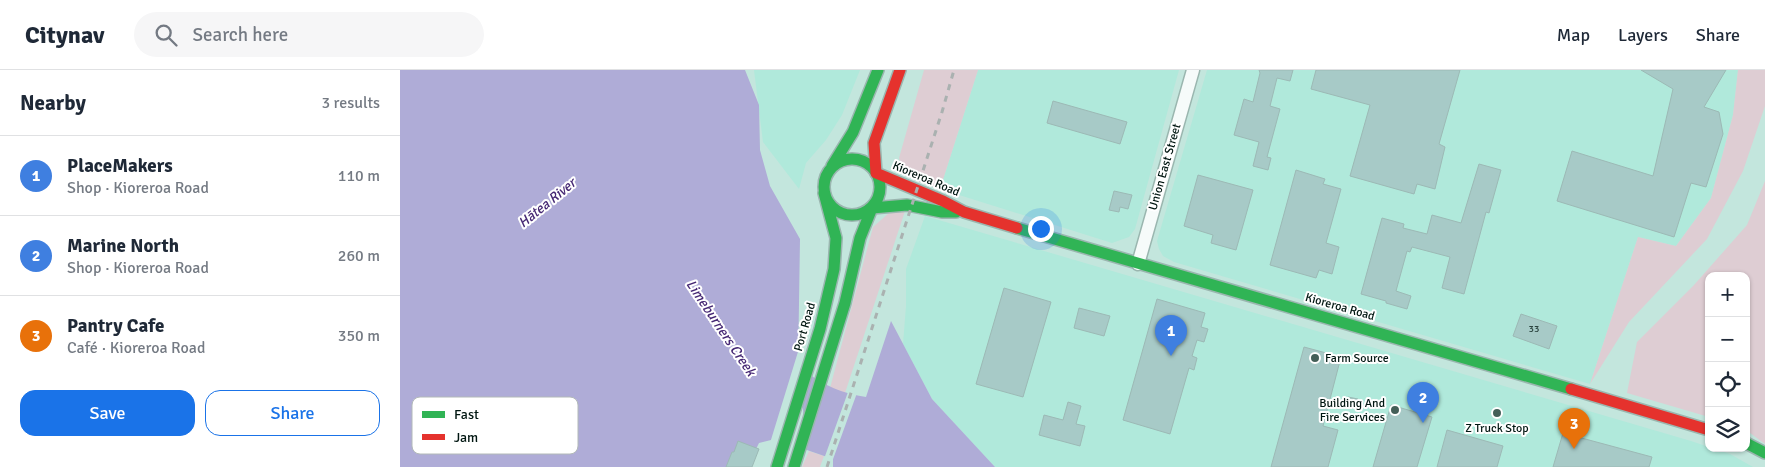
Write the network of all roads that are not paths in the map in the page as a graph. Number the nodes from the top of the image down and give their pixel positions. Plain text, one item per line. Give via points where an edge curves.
1 (878, 70) edge
2 (900, 70) edge
3 (1193, 70) edge
4 (830, 168) junction
5 (876, 173) junction
6 (824, 193) junction
7 (872, 208) junction
8 (964, 212) junction
9 (1138, 264) junction
10 (1705, 429) edge
11 (1750, 445) edge
12 (1765, 453) edge
13 (777, 467) edge
14 (794, 467) edge

1 - 4 main road, Port Road via 846,148
2 - 5 main road via 876,131
3 - 9 street, Union East Street
4 - 5 main road via 845,159 854,159 863,161
4 - 6 main road, Port Road via 823,184
5 - 7 main road via 880,191
5 - 8 main road, Kioreroa Road via 944,200
6 - 7 main road via 832,208 848,216 857,216
6 - 13 main road, Port Road via 837,247 833,274
7 - 8 main road, Kioreroa Road via 907,205 942,212
7 - 14 main road via 860,238 845,303
8 - 9 main road, Kioreroa Road
9 - 10 main road, Kioreroa Road
11 - 12 main road

